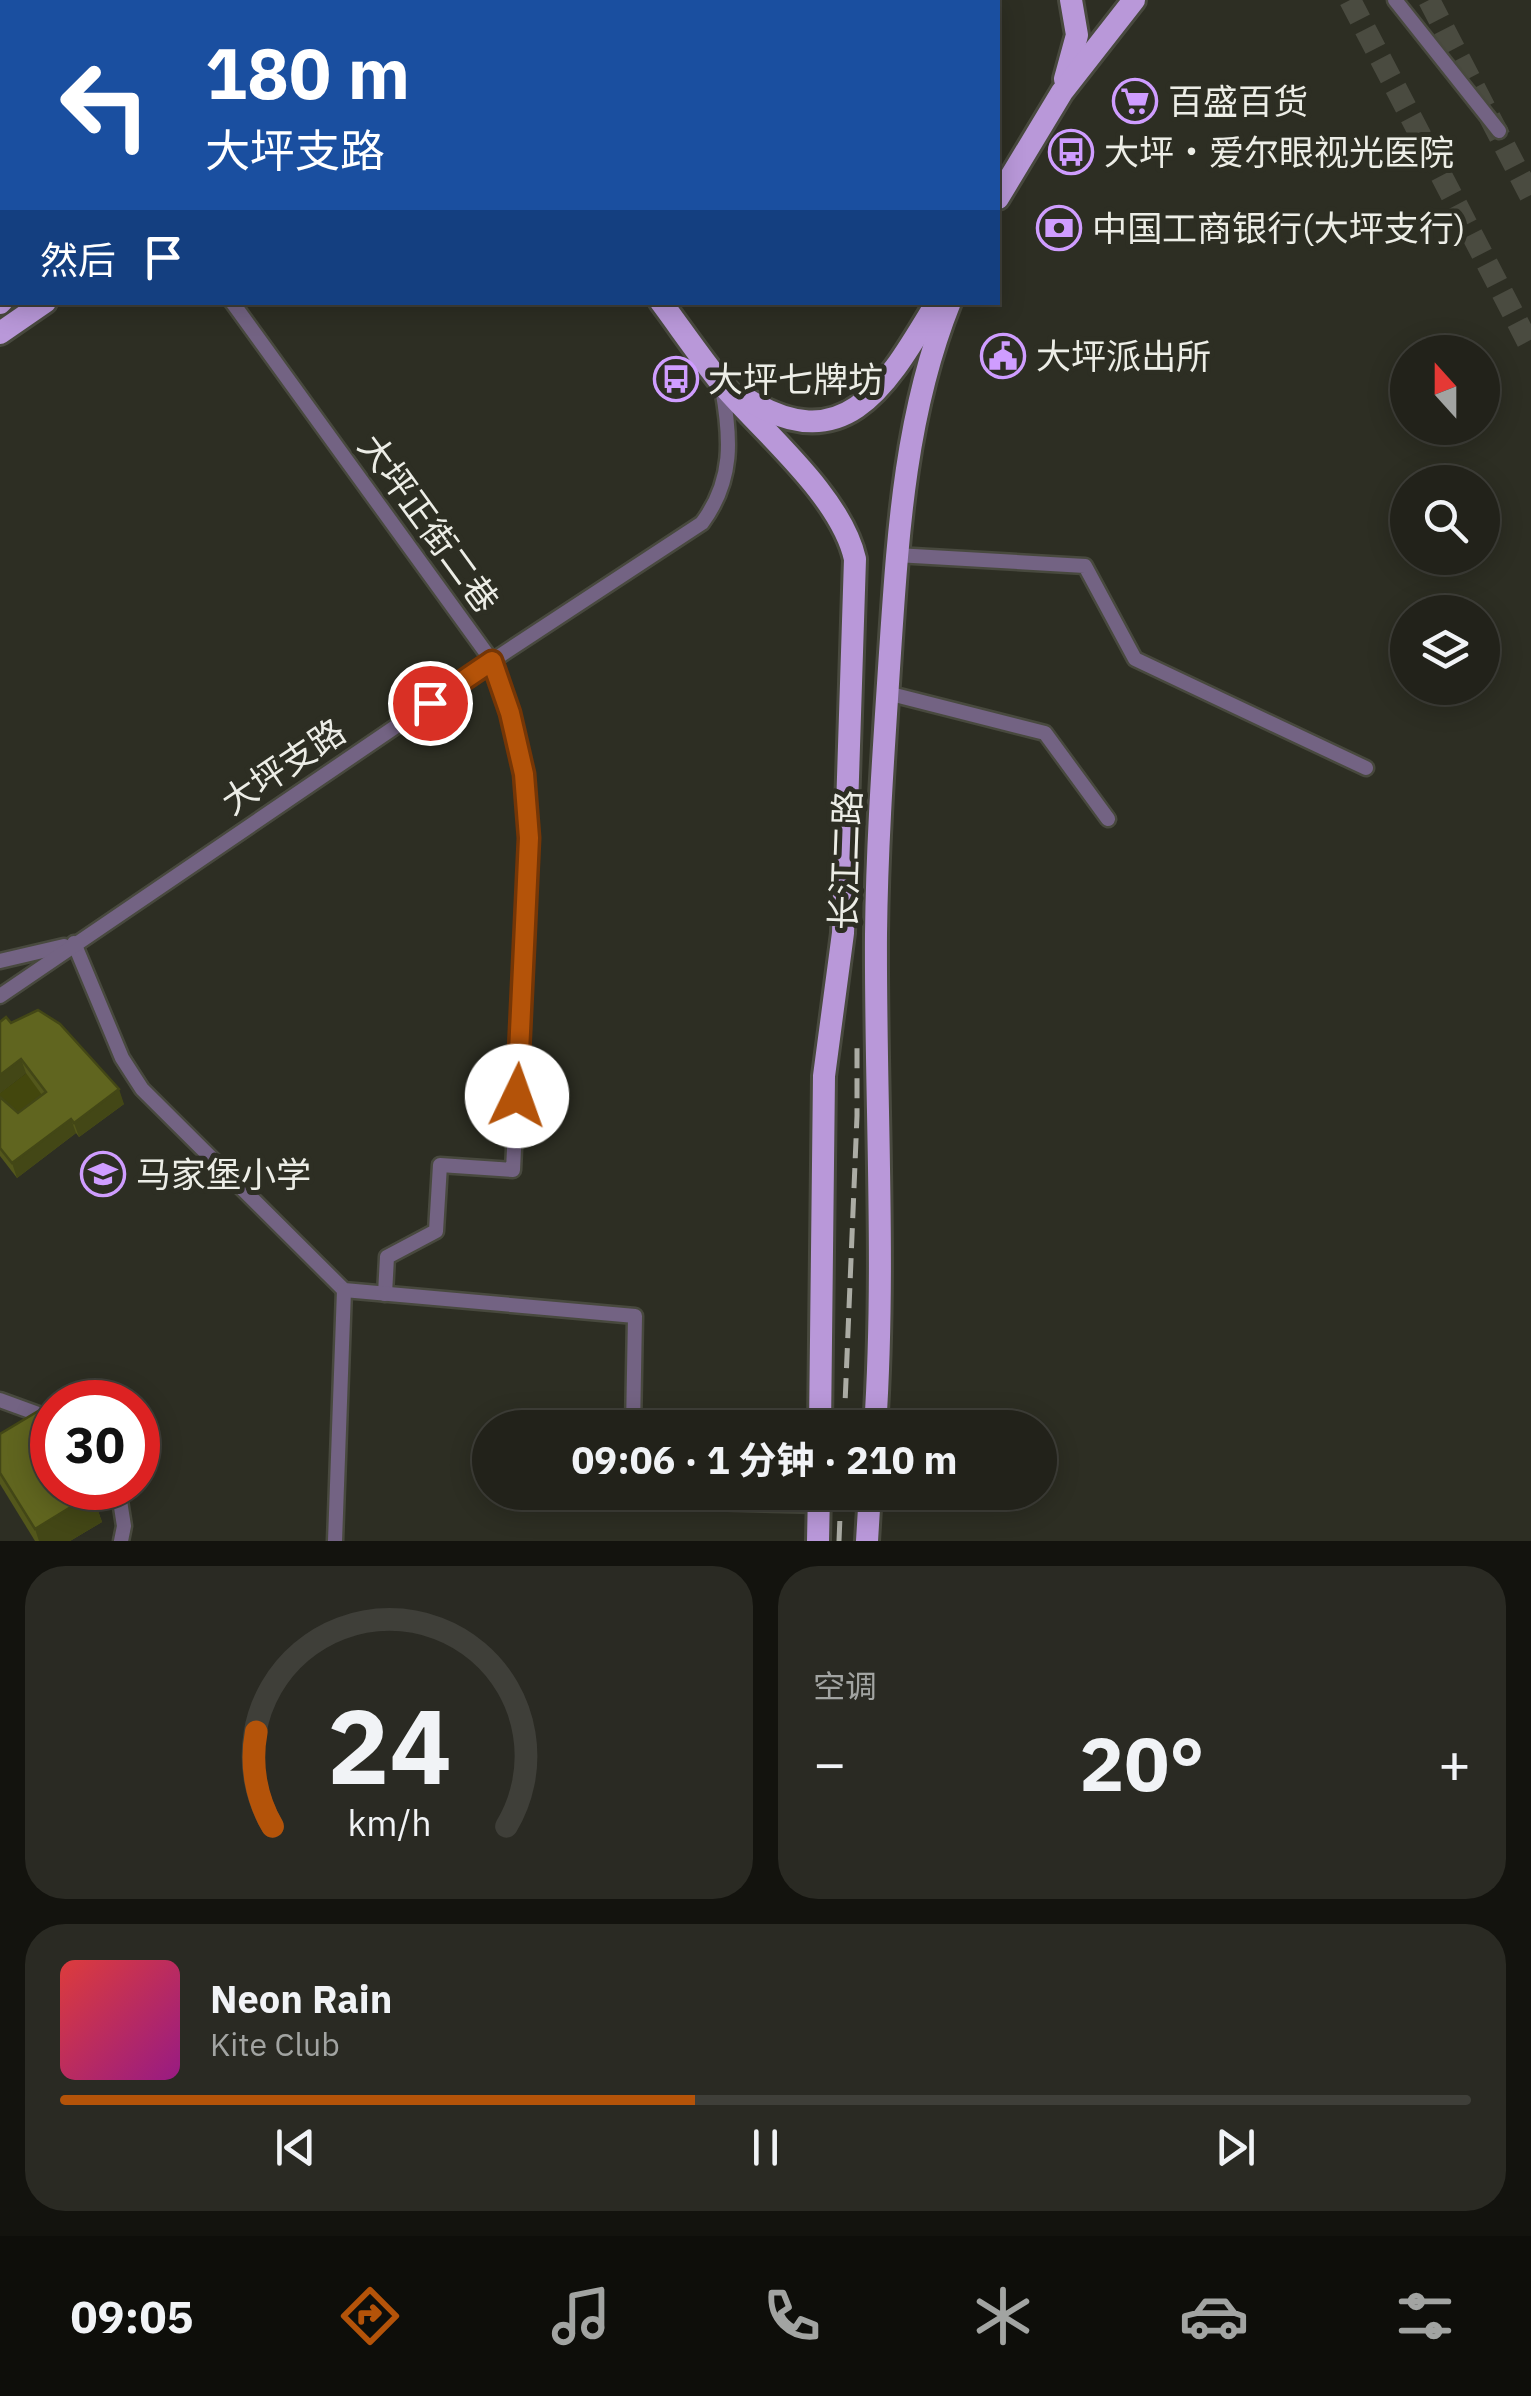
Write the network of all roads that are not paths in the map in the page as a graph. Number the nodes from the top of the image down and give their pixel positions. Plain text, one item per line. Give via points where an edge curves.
1 (1070, 0) edge
2 (1134, 0) edge
3 (1395, 0) edge
4 (1062, 92) junction
5 (1499, 131) dead end
6 (1000, 195) edge
7 (41, 305) edge
8 (234, 305) edge
9 (663, 305) edge
10 (934, 305) edge
11 (949, 305) edge
12 (0, 334) edge
13 (720, 382) junction
14 (896, 555) junction
15 (492, 661) junction
16 (887, 693) junction
17 (1366, 768) dead end
18 (1108, 819) dead end
19 (74, 943) junction
20 (0, 961) edge
21 (0, 996) edge
22 (344, 1290) junction
23 (385, 1294) junction
24 (0, 1400) edge
25 (633, 1410) edge
26 (820, 1410) edge
27 (874, 1410) edge
28 (30, 1411) edge
29 (121, 1510) edge
30 (819, 1510) edge
31 (869, 1510) edge
32 (121, 1541) edge
33 (335, 1541) edge
34 (818, 1541) edge
35 (866, 1541) edge

1 - 4 main road via 1077,35
2 - 4 main road
3 - 5 street
4 - 6 main road
7 - 12 main road
8 - 15 street, 大坪正街二巷
9 - 13 main road, 长江二路
10 - 13 main road, 长江二路 via 880,389 824,421 769,413
11 - 14 main road, 长江二路 via 920,395
13 - 15 street, 大坪支路 via 728,462 716,505 702,523
13 - 26 main road, 长江二路 via 826,501 855,559 842,933 824,1076
14 - 16 main road, 长江二路
14 - 17 street via 1085,566 1135,659
15 - 19 street, 大坪支路
15 - 23 street, 大坪正街二巷 via 524,774 529,838 513,1170 440,1164 436,1231 387,1257
16 - 18 street via 1044,733
16 - 27 main road, 长江二路 via 876,933
19 - 20 street
19 - 21 street, 大坪支路
19 - 22 street via 122,1058 142,1089
22 - 23 street
22 - 33 street
23 - 25 street via 636,1316
24 - 28 street
29 - 32 street
30 - 34 main road
31 - 35 main road

